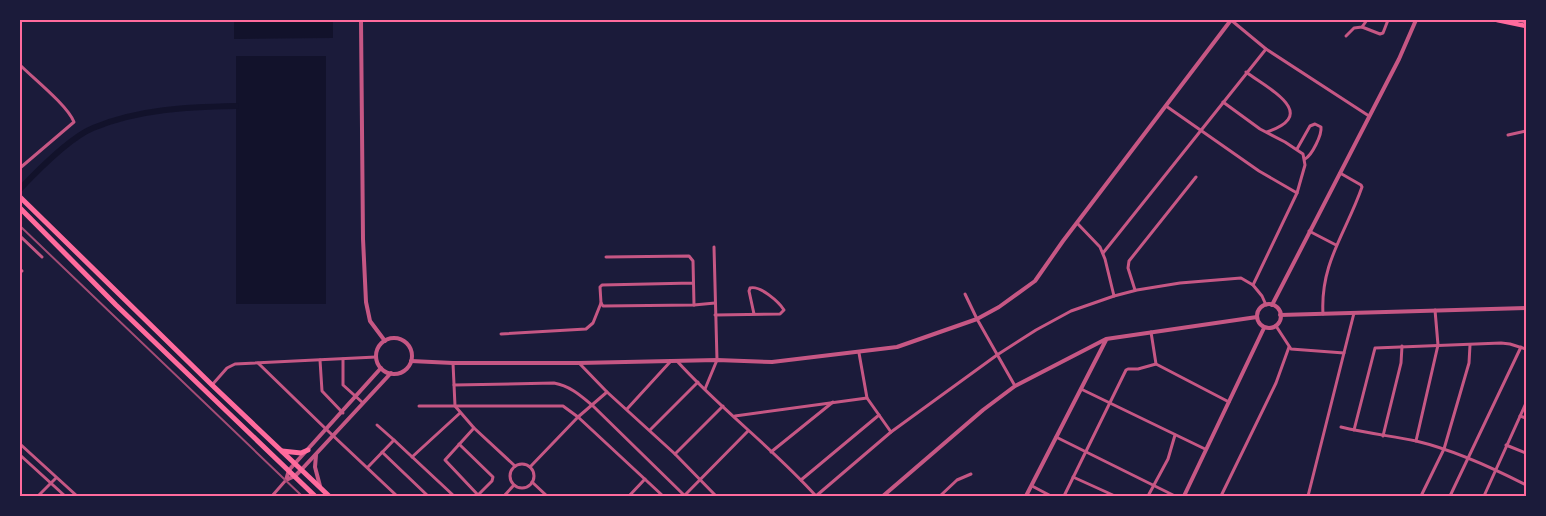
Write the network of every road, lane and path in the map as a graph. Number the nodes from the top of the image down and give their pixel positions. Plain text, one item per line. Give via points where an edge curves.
1 (361, 20) edge
2 (1231, 20) edge
3 (1367, 20) edge
4 (1388, 20) edge
5 (1416, 20) edge
6 (1497, 20) edge
7 (1521, 20) edge
8 (1526, 21) edge
9 (1526, 26) edge
10 (1362, 27) junction
11 (1346, 36) dead end
12 (1266, 48) junction
13 (20, 65) edge
14 (1246, 72) junction
15 (1223, 102) junction
16 (1166, 106) junction
17 (1369, 116) junction
18 (1201, 129) junction
19 (1266, 132) junction
20 (1526, 132) edge
21 (1508, 135) dead end
22 (1296, 150) junction
23 (1305, 159) junction
24 (20, 168) edge
25 (1340, 172) junction
26 (1196, 178) dead end
27 (1297, 193) junction
28 (20, 197) edge
29 (20, 208) edge
30 (1077, 223) junction
31 (1309, 231) junction
32 (20, 236) edge
33 (1336, 245) junction
34 (714, 246) dead end
35 (1103, 253) junction
36 (42, 257) dead end
37 (606, 257) dead end
38 (694, 283) junction
39 (1253, 285) junction
40 (1135, 290) junction
41 (965, 294) dead end
42 (1114, 296) junction
43 (601, 303) junction
44 (715, 303) junction
45 (694, 305) junction
46 (1269, 305) junction
47 (1526, 308) edge
48 (1435, 310) junction
49 (1354, 313) junction
50 (754, 314) junction
51 (1323, 314) junction
52 (715, 315) junction
53 (1280, 315) junction
54 (1257, 318) junction
55 (977, 319) junction
56 (1276, 326) junction
57 (1264, 328) junction
58 (1151, 332) junction
59 (501, 334) dead end
60 (1106, 339) junction
61 (385, 341) junction
62 (1470, 344) junction
63 (1438, 345) junction
64 (1402, 346) junction
65 (1289, 347) junction
66 (1521, 347) junction
67 (1526, 350) edge
68 (860, 353) junction
69 (1344, 353) junction
70 (997, 354) junction
71 (376, 357) junction
72 (342, 359) junction
73 (320, 360) junction
74 (717, 360) junction
75 (411, 361) junction
76 (677, 361) junction
77 (670, 362) junction
78 (258, 363) junction
79 (453, 363) junction
80 (579, 363) junction
81 (1156, 364) junction
82 (381, 368) junction
83 (391, 373) junction
84 (698, 382) junction
85 (212, 385) junction
86 (454, 385) junction
87 (1015, 386) junction
88 (705, 389) junction
89 (1081, 389) junction
90 (607, 392) junction
91 (357, 397) junction
92 (866, 398) junction
93 (832, 402) junction
94 (1229, 402) junction
95 (363, 403) junction
96 (1110, 403) junction
97 (1526, 403) edge
98 (232, 404) junction
99 (592, 405) junction
100 (419, 406) dead end
101 (455, 406) junction
102 (723, 406) junction
103 (627, 408) junction
104 (226, 411) junction
105 (343, 412) junction
106 (460, 413) junction
107 (879, 415) junction
108 (735, 416) junction
109 (1520, 416) junction
110 (578, 417) junction
111 (1526, 418) edge
112 (377, 425) dead end
113 (1341, 426) dead end
114 (474, 428) junction
115 (327, 430) junction
116 (650, 430) junction
117 (1354, 430) junction
118 (748, 431) junction
119 (891, 432) junction
120 (1175, 435) junction
121 (333, 436) junction
122 (1383, 436) junction
123 (1056, 437) junction
124 (394, 440) junction
125 (1416, 441) junction
126 (20, 444) edge
127 (458, 444) junction
128 (1506, 445) junction
129 (1444, 449) junction
130 (308, 450) junction
131 (1205, 450) junction
132 (282, 451) junction
133 (1086, 451) junction
134 (382, 452) junction
135 (771, 452) junction
136 (1526, 453) edge
137 (675, 454) junction
138 (20, 455) edge
139 (316, 455) junction
140 (412, 457) junction
141 (1467, 458) junction
142 (296, 463) junction
143 (515, 466) junction
144 (368, 467) junction
145 (530, 467) junction
146 (302, 469) junction
147 (289, 470) junction
148 (1496, 470) junction
149 (971, 474) dead end
150 (295, 476) junction
151 (1073, 477) junction
152 (56, 478) junction
153 (645, 479) junction
154 (286, 480) junction
155 (701, 480) junction
156 (801, 480) junction
157 (532, 482) junction
158 (50, 483) junction
159 (1526, 484) edge
160 (514, 485) junction
161 (1153, 485) junction
162 (1032, 486) junction
163 (321, 488) junction
164 (38, 496) edge
165 (65, 496) edge
166 (77, 496) edge
167 (272, 496) edge
168 (316, 496) edge
169 (329, 496) edge
170 (398, 496) edge
171 (428, 496) edge
172 (454, 496) edge
173 (478, 496) edge
174 (504, 496) edge
175 (547, 496) edge
176 (628, 496) edge
177 (663, 496) edge
178 (684, 496) edge
179 (716, 496) edge
180 (816, 496) edge
181 (883, 496) edge
182 (940, 496) edge
183 (1026, 496) edge
184 (1051, 496) edge
185 (1064, 496) edge
186 (1115, 496) edge
187 (1148, 496) edge
188 (1175, 496) edge
189 (1184, 496) edge
190 (1221, 496) edge
191 (1308, 496) edge
192 (1421, 496) edge
193 (1450, 496) edge
194 (1484, 496) edge

1 - 61 street via 366,302 370,321
2 - 12 street
2 - 16 street
3 - 10 street
4 - 10 street via 1380,34
5 - 17 street
6 - 9 main road
7 - 8 main road
10 - 11 street via 1354,28
12 - 14 street
12 - 17 street
13 - 24 street via 74,122
14 - 15 street
14 - 19 street via 1290,107 1284,124
15 - 18 street
15 - 19 street
16 - 18 street
16 - 30 street
17 - 25 street
18 - 27 street via 1259,171
18 - 35 street
19 - 22 street
20 - 21 street
22 - 23 street
22 - 23 street via 1310,126 1321,127 1321,133
23 - 27 street
25 - 31 street
25 - 33 street via 1362,188
26 - 40 street via 1130,261 1128,268
27 - 39 street
28 - 85 highway
29 - 104 highway
30 - 35 street via 1097,242
30 - 55 street via 1035,281
31 - 33 street
31 - 46 street
32 - 36 street
33 - 51 street via 1324,280
34 - 44 street
35 - 42 street
37 - 38 street via 689,256 693,259
38 - 43 street via 606,284 600,287
38 - 45 street
39 - 40 street via 1241,278 1180,282
39 - 46 street
40 - 42 street
41 - 55 street
42 - 70 street via 1071,311
43 - 45 street via 603,306
43 - 59 street via 593,323 586,329
44 - 45 street
44 - 52 street
46 - 53 street via 1278,308
46 - 54 street via 1261,307
47 - 48 street
48 - 49 street
48 - 63 street
49 - 51 street
49 - 69 street
50 - 50 street via 780,314 784,310 753,287 749,291
50 - 52 street
51 - 53 street
52 - 74 street
53 - 56 street
54 - 57 street
54 - 58 street
55 - 68 street via 896,348
55 - 70 street
56 - 57 street
56 - 65 street
57 - 94 street
58 - 60 street
58 - 81 street
60 - 87 street
60 - 89 street
61 - 71 street via 378,348
61 - 75 street via 397,338 407,344 411,349
62 - 63 street
62 - 66 street via 1506,343
62 - 129 street via 1469,363
63 - 64 street
63 - 125 street
64 - 117 street via 1378,346 1374,350
64 - 122 street via 1401,364
65 - 69 street via 1297,351
65 - 190 street via 1276,383
66 - 67 street
66 - 141 street
68 - 74 street via 772,362
68 - 92 street
69 - 191 street
70 - 87 street
70 - 119 street
71 - 72 street
71 - 82 street
72 - 73 street
72 - 91 street via 343,385
73 - 78 street
73 - 105 street via 322,391
74 - 76 street
74 - 88 street
75 - 79 street
75 - 83 street via 401,372
76 - 77 street
76 - 84 street
77 - 80 street
77 - 103 street
78 - 85 street via 230,365
78 - 115 street
79 - 80 street
79 - 86 street
80 - 90 street
81 - 94 street
81 - 96 street via 1127,369
82 - 83 street
82 - 91 street
83 - 95 street
84 - 88 street
84 - 116 street
85 - 98 highway
86 - 99 street via 554,383 571,388
86 - 101 street
87 - 181 street
88 - 102 street
89 - 96 street
89 - 123 street
90 - 99 street
90 - 103 street
91 - 95 street
91 - 105 street
92 - 93 street
92 - 107 street
93 - 108 street
93 - 135 street
94 - 131 street
95 - 121 street
96 - 120 street
96 - 133 street
97 - 109 street
98 - 104 highway
98 - 132 highway
99 - 110 street
99 - 178 street
100 - 101 street
101 - 106 street
101 - 110 street via 557,405
102 - 108 street
102 - 137 street
103 - 116 street
104 - 147 highway
105 - 115 street
106 - 114 street
106 - 140 street
107 - 119 street
107 - 156 street
108 - 118 street
109 - 111 street
109 - 128 street
110 - 145 street
110 - 153 street
112 - 124 street
113 - 117 street
114 - 127 street
114 - 143 street
115 - 121 street
115 - 130 street
116 - 137 street
117 - 122 street
118 - 135 street
118 - 155 street
119 - 180 street
120 - 131 street
120 - 161 street via 1168,459
121 - 139 street
121 - 144 street
122 - 125 street
123 - 133 street
123 - 162 street
124 - 134 street
124 - 140 street
125 - 129 street
126 - 152 street
127 - 173 street via 446,461
127 - 173 street via 493,477
128 - 136 street
128 - 148 street
129 - 141 street
129 - 192 street
130 - 132 highway via 298,454
130 - 142 street
131 - 189 street
132 - 142 highway
133 - 151 street
133 - 161 street
134 - 144 street
134 - 171 street
135 - 156 street
137 - 155 street
138 - 158 street
139 - 146 street
139 - 163 street via 315,467
140 - 172 street
141 - 148 street
141 - 193 street
142 - 146 highway
142 - 147 street
143 - 145 street
143 - 160 street via 510,475
144 - 170 street
145 - 157 street via 534,474
146 - 150 street
146 - 163 highway
147 - 150 highway
147 - 154 street
148 - 159 street
148 - 194 street
149 - 182 street via 957,480
150 - 154 street
150 - 168 highway
151 - 185 street
151 - 186 street
152 - 158 street
152 - 166 street
153 - 176 street
153 - 177 street
154 - 167 street
155 - 178 street
155 - 179 street
156 - 180 street
157 - 160 street via 521,488
157 - 175 street
158 - 164 street
158 - 165 street
160 - 174 street
161 - 187 street
161 - 188 street
162 - 183 street
162 - 184 street
163 - 169 highway

